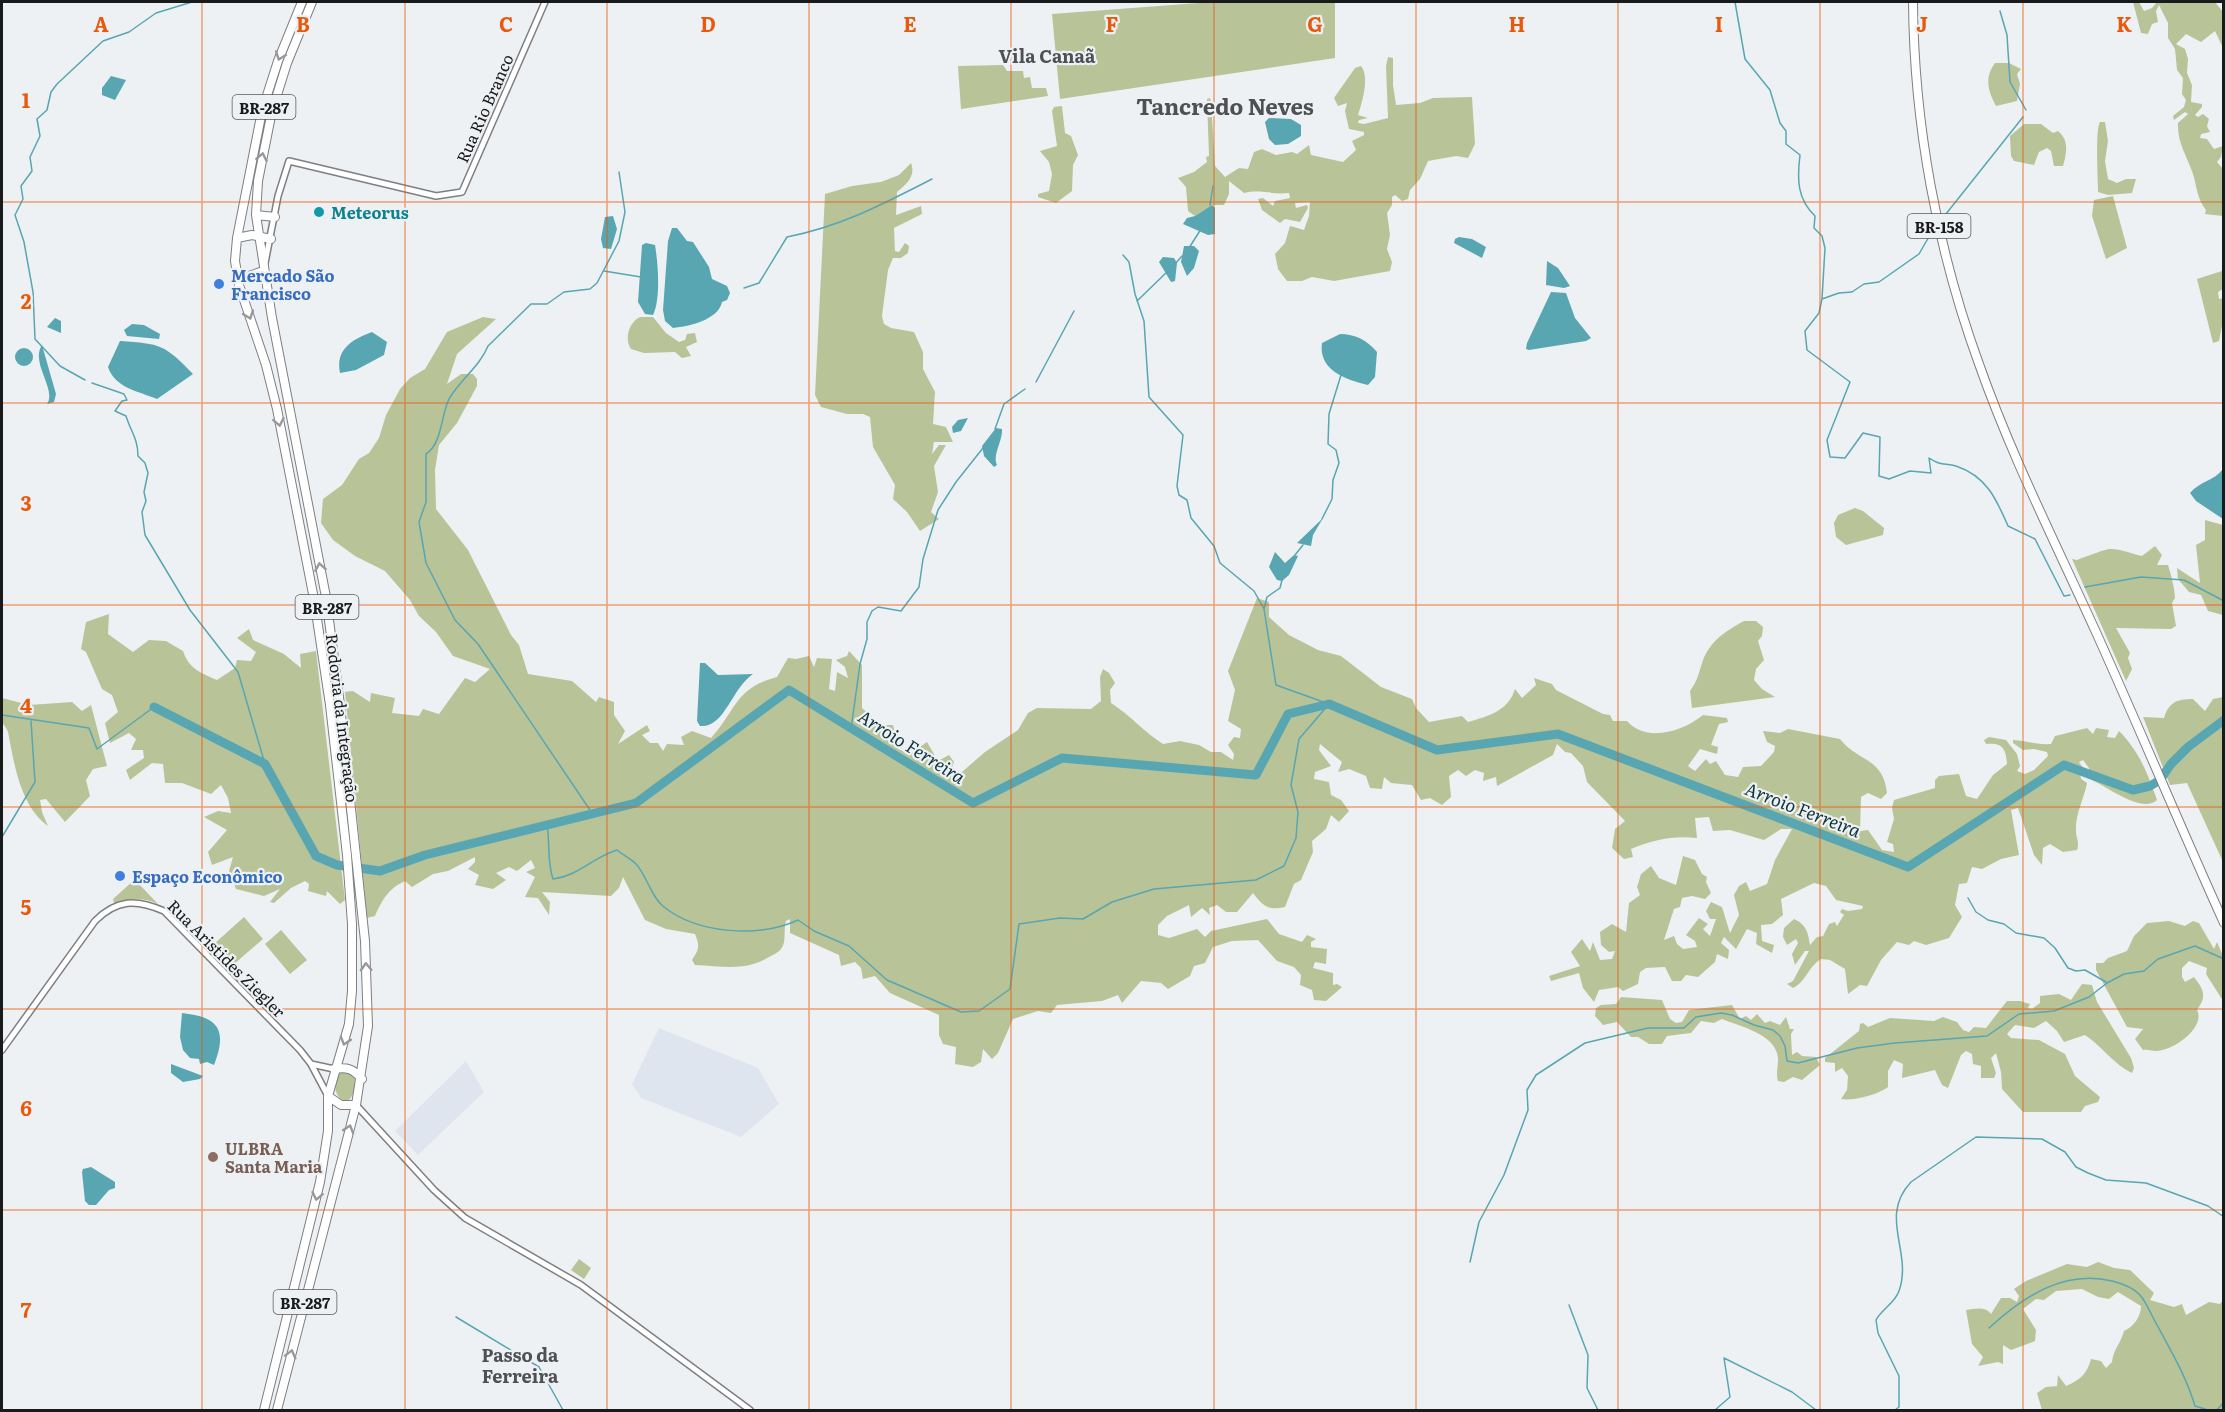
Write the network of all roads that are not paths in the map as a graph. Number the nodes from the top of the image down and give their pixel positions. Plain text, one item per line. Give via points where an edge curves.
1 (302, 2) edge
2 (312, 2) edge
3 (545, 2) edge
4 (1913, 2) edge
5 (256, 215) junction
6 (274, 217) junction
7 (258, 236) junction
8 (237, 238) junction
9 (271, 239) junction
10 (264, 271) junction
11 (238, 280) junction
12 (2223, 923) edge
13 (2, 1050) edge
14 (311, 1064) junction
15 (334, 1069) junction
16 (362, 1079) junction
17 (328, 1096) junction
18 (356, 1105) junction
19 (264, 1410) edge
20 (277, 1410) edge
21 (750, 1410) edge

1 -> 8 highway, Rodovia da Integração / BR-287 via 262,111
5 -> 2 highway, Rodovia da Integração / BR-287 via 259,175 272,111 286,63
3 - 6 street, Rua Rio Branco via 462,192 436,196 289,161
4 - 12 highway, BR-158 via 1916,76 1930,178 1947,257 1978,363
5 - 6 highway
5 - 7 highway, Rodovia da Integração / BR-287
6 - 9 street
7 - 8 highway
7 - 9 highway
7 - 10 highway, Rodovia da Integração / BR-287
8 - 11 highway, Rodovia da Integração / BR-287
9 - 10 street
10 - 11 highway
16 -> 10 highway, Rodovia da Integração / BR-287 via 368,1026 365,941 326,597
11 -> 15 highway, Rodovia da Integração / BR-287 via 269,376 330,705 349,878 352,991 349,1024
13 - 14 street, Rua Aristides Ziegler via 95,921 110,907 142,903 164,911
14 - 15 street
14 - 17 street, Rua Aristides Ziegler
15 - 16 highway via 346,1067
15 - 17 highway, Rodovia da Integração / BR-287
16 - 18 highway, Rodovia da Integração / BR-287
17 - 18 highway via 341,1105
17 -> 19 highway, Rodovia da Integração / BR-287 via 326,1150 318,1192
20 -> 18 highway, Rodovia da Integração / BR-287
18 - 21 street via 434,1191 465,1218 581,1285

